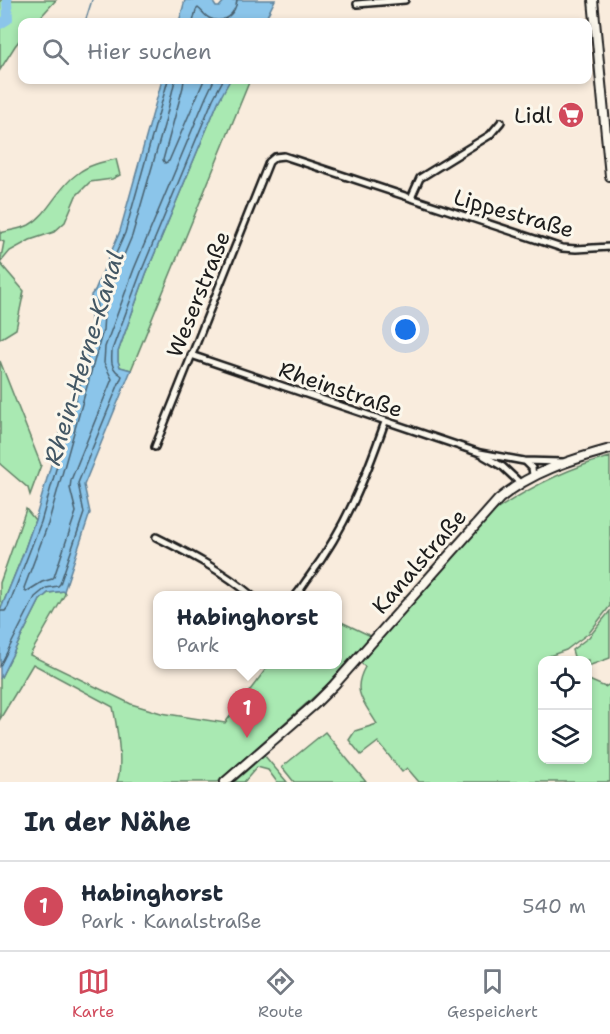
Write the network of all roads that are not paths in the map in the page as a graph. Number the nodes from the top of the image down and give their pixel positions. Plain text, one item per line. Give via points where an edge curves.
1 (405, 0) edge
2 (593, 0) edge
3 (357, 4) dead end
4 (606, 107) edge
5 (501, 122) dead end
6 (275, 157) joint
7 (610, 176) edge
8 (411, 198) junction
9 (610, 247) edge
10 (191, 355) junction
11 (385, 422) junction
12 (155, 447) dead end
13 (610, 449) edge
14 (480, 453) junction
15 (524, 461) junction
16 (568, 461) junction
17 (533, 475) junction
18 (520, 483) junction
19 (156, 537) dead end
20 (246, 591) edge
21 (300, 591) edge
22 (225, 782) edge

1 - 3 street
2 - 4 main road
4 - 7 main road
5 - 8 street, Lippestraße via 490,135 420,178
6 - 8 street, Lippestraße via 284,156
6 - 10 street, Weserstraße via 269,162
8 - 9 street, Lippestraße via 562,248
10 - 11 street, Rheinstraße
10 - 12 street, Weserstraße
11 - 14 street, Rheinstraße
11 - 21 street via 352,508
13 - 16 main road, Kanalstraße
14 - 15 street, Rheinstraße
14 - 18 street, Rheinstraße
15 - 16 street, Rheinstraße
15 - 17 street
16 - 17 main road, Kanalstraße
17 - 18 main road, Kanalstraße
18 - 22 main road, Kanalstraße via 490,508 334,685
19 - 20 street via 226,575

